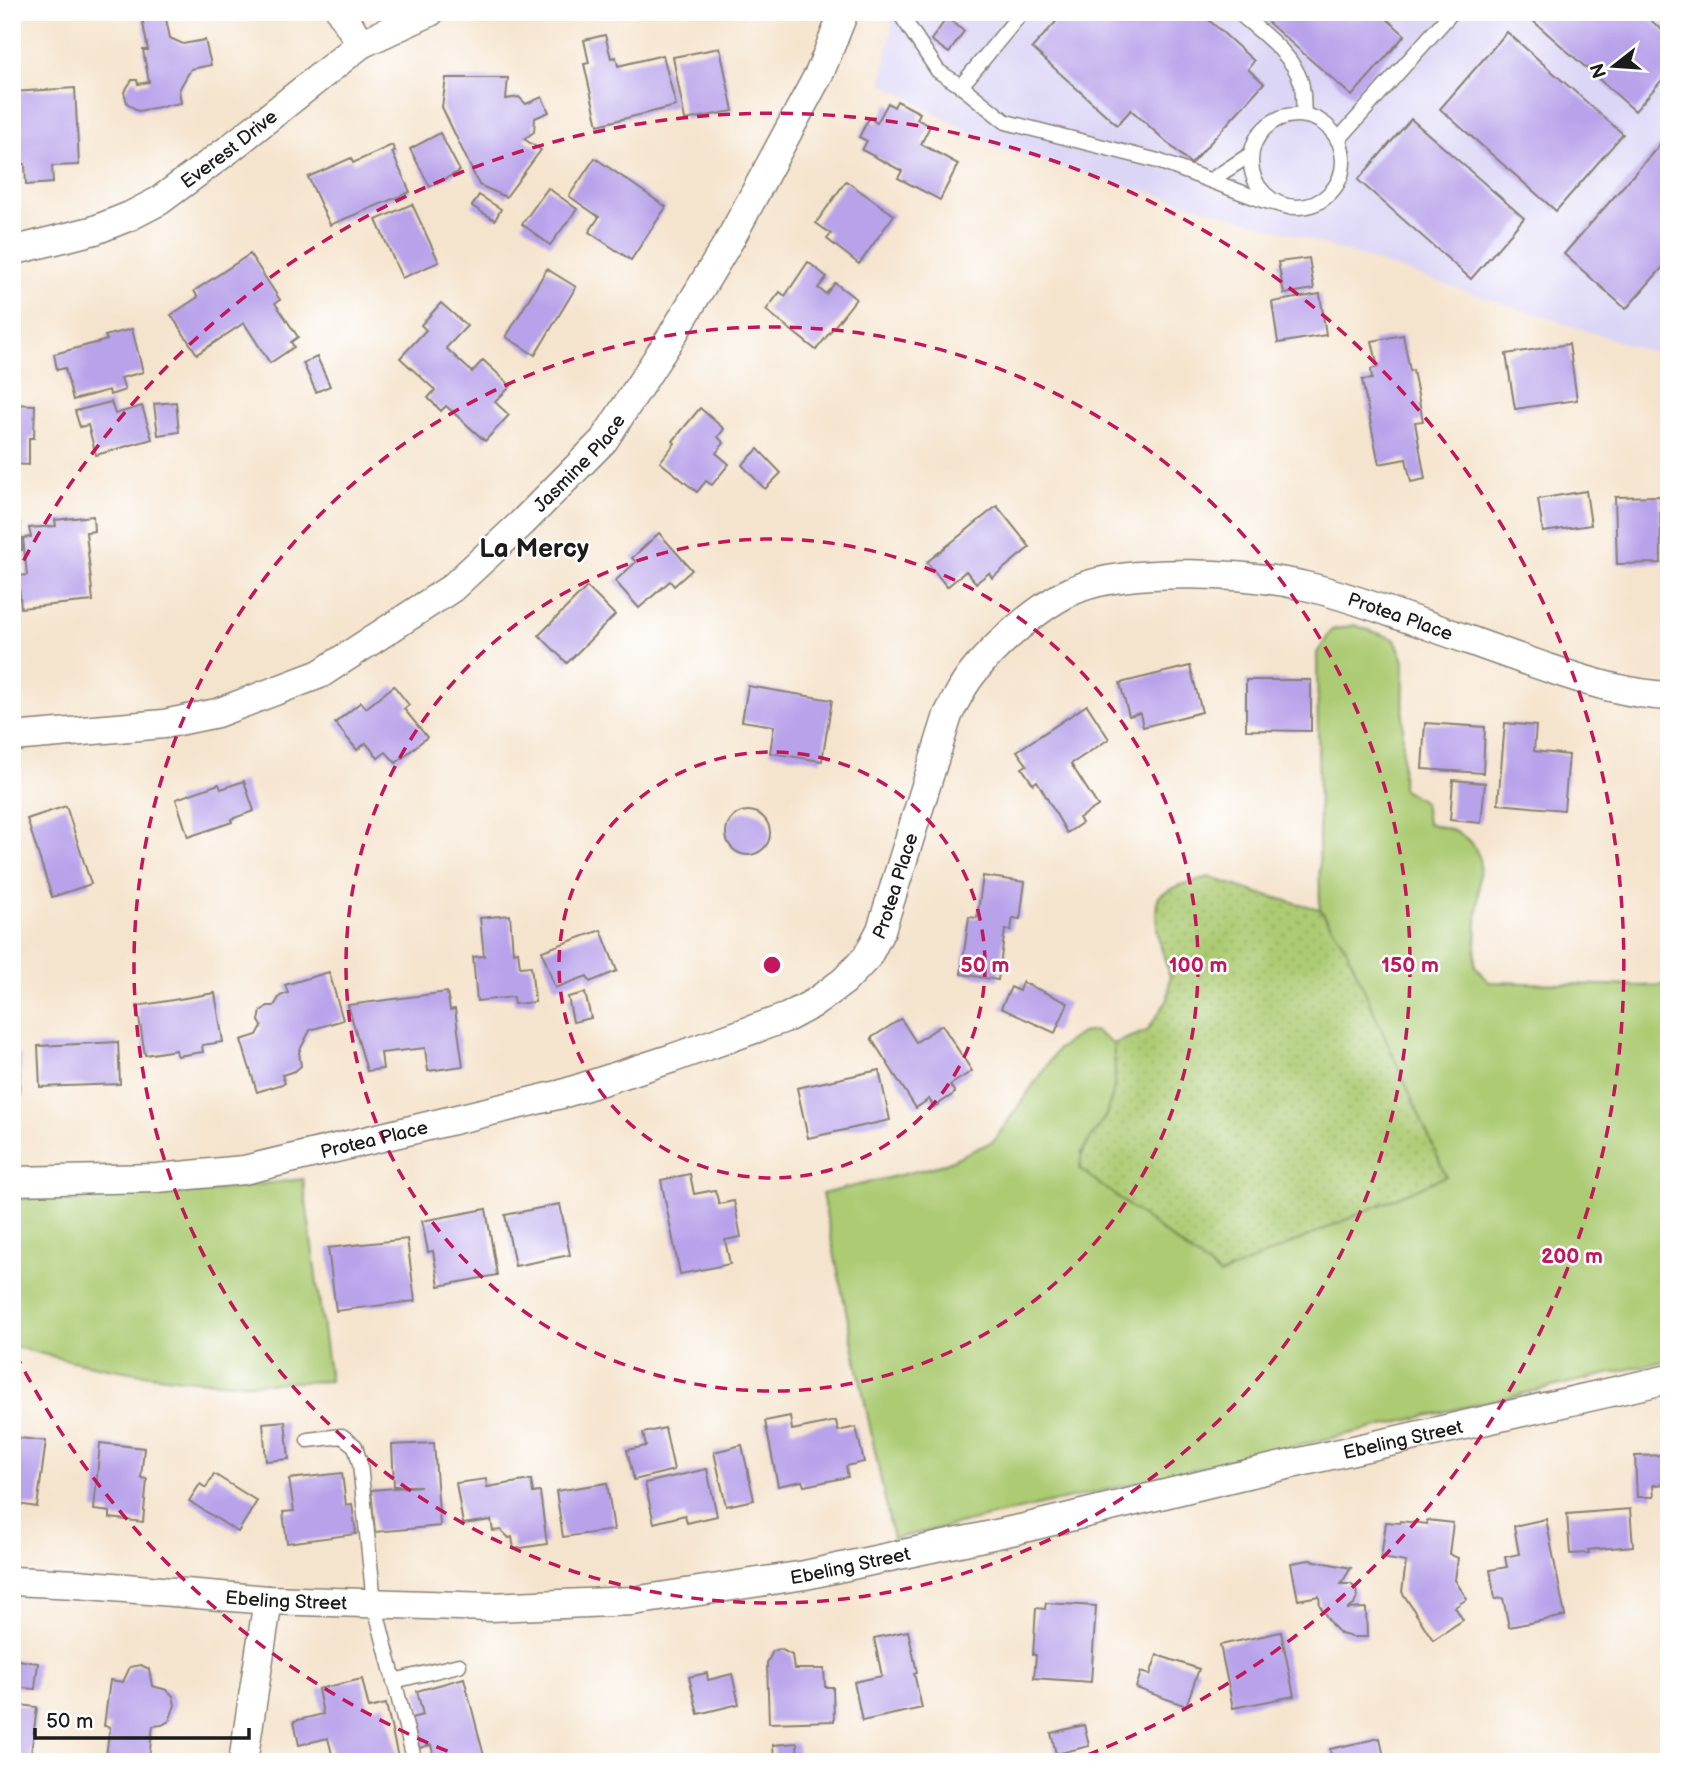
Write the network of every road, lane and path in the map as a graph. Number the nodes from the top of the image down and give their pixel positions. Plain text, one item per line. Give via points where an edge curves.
1 (341, 12) edge
2 (430, 12) edge
3 (844, 12) edge
4 (899, 12) edge
5 (1022, 12) edge
6 (1238, 12) edge
7 (1452, 12) edge
8 (361, 44) junction
9 (961, 86) junction
10 (1304, 116) junction
11 (1338, 141) junction
12 (1251, 154) junction
13 (1210, 180) junction
14 (1289, 207) junction
15 (12, 251) edge
16 (1669, 696) edge
17 (12, 737) edge
18 (12, 1181) edge
19 (1669, 1379) edge
20 (308, 1440) dead end
21 (12, 1581) edge
22 (268, 1600) junction
23 (374, 1603) junction
24 (459, 1665) dead end
25 (394, 1681) junction
26 (243, 1762) edge
27 (415, 1762) edge

1 - 8 street
2 - 8 street, Everest Drive
3 - 17 street, Jasmine Place via 820,72 732,236 604,439 453,588 320,674 216,713 164,724
4 - 9 lane via 939,71
5 - 9 lane
6 - 10 lane via 1289,61 1301,82
7 - 11 lane
8 - 15 street, Everest Drive via 159,201 96,230
9 - 13 lane via 1006,122 1158,161
10 - 11 lane via 1318,120
10 - 12 lane via 1290,115 1270,124
11 - 14 lane via 1343,155 1338,183 1318,203
12 - 13 lane
12 - 14 lane via 1251,168 1264,194
13 - 14 lane
16 - 18 street, Protea Place via 1601,685 1305,586 1214,575 1106,579 1047,605 1011,634 964,685 948,715 881,930 867,957 844,981 788,1017 562,1094 244,1170 157,1178
19 - 23 street, Ebeling Street via 805,1575 634,1601 491,1607
20 - 23 lane via 342,1436 355,1446
21 - 22 street, Ebeling Street
22 - 23 street, Ebeling Street
22 - 26 street
23 - 25 lane
24 - 25 lane
25 - 27 lane

